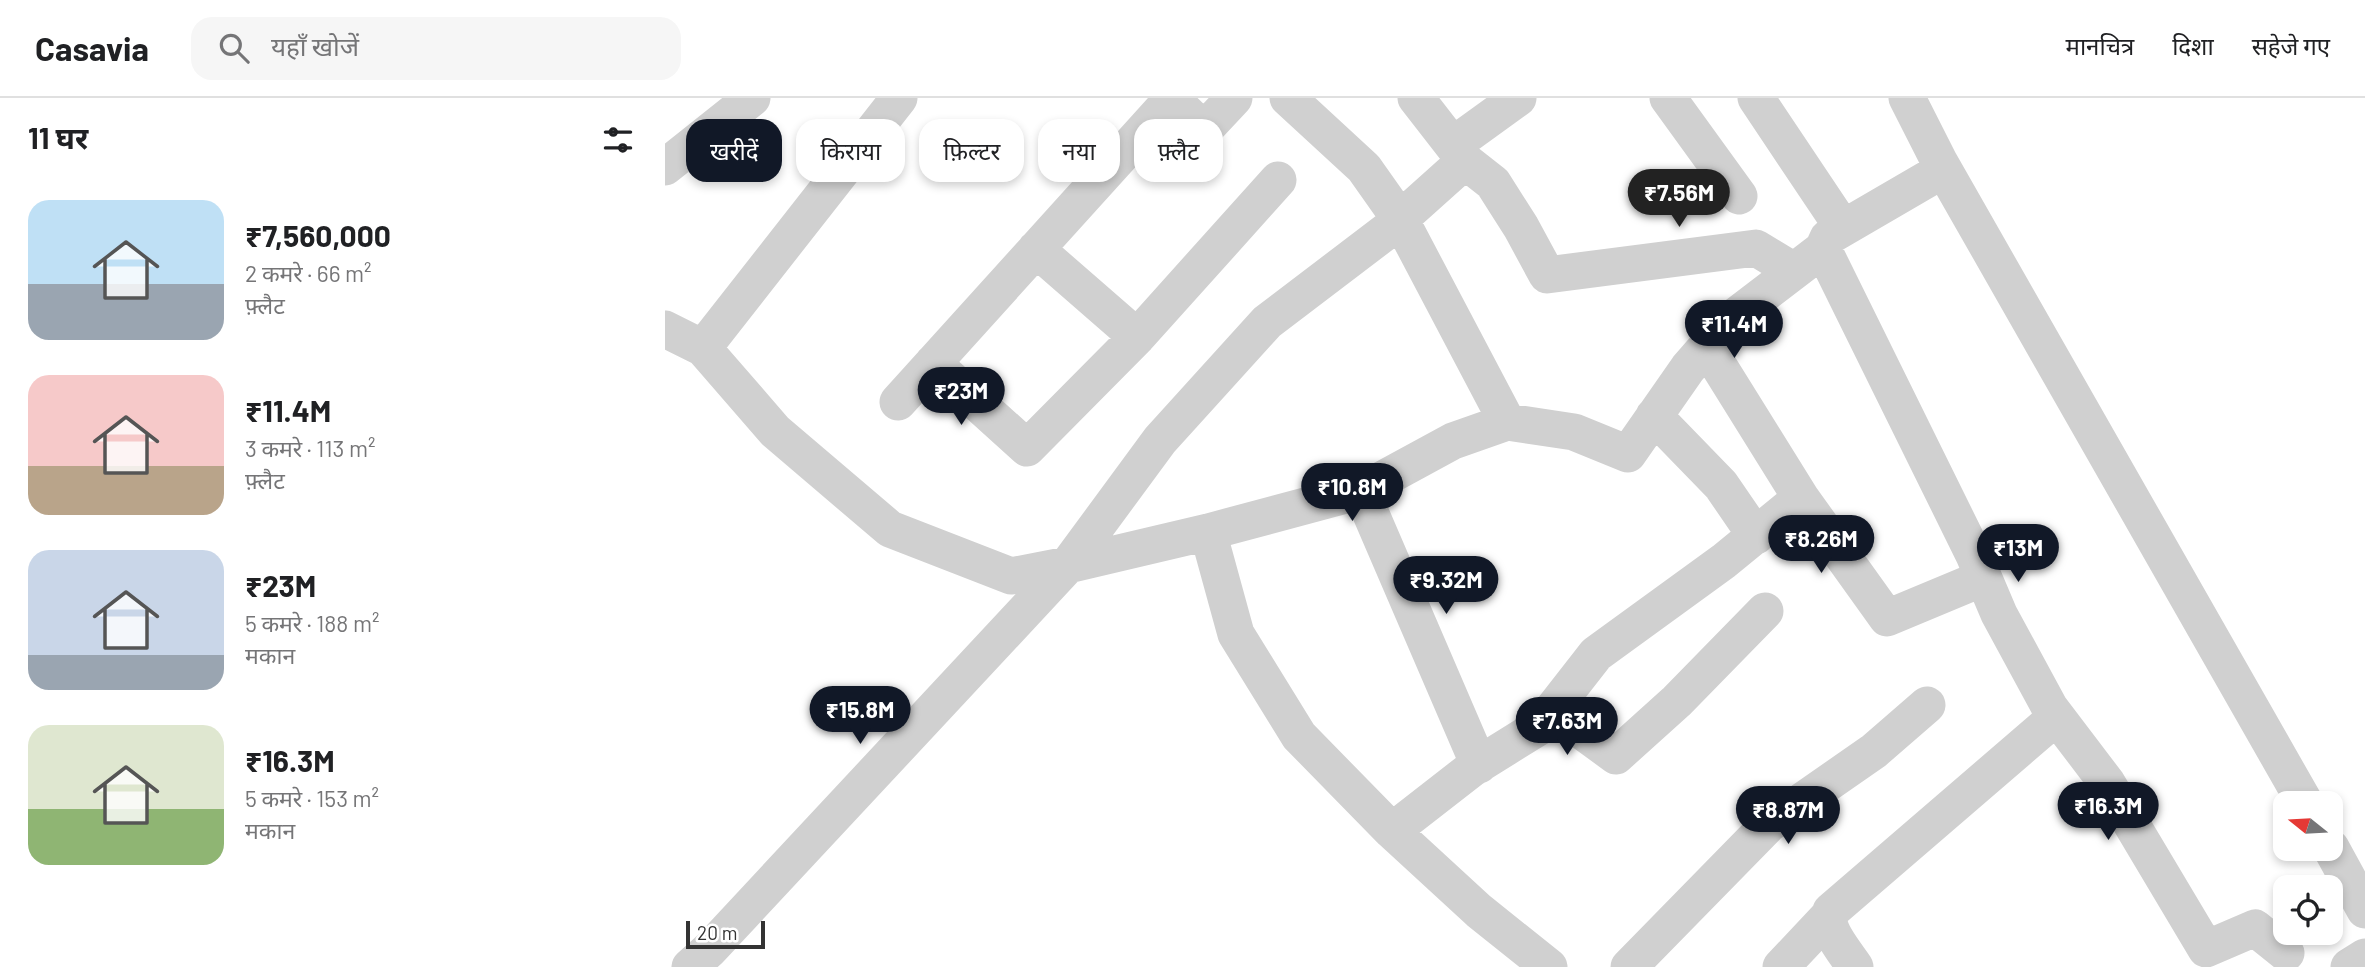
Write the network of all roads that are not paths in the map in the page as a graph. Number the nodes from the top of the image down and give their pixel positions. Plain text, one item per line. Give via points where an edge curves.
1 (752, 98) edge
2 (899, 98) edge
3 (1234, 98) edge
4 (1288, 98) edge
5 (1416, 98) edge
6 (1518, 98) edge
7 (1668, 98) edge
8 (1756, 98) edge
9 (1907, 98) edge
10 (1459, 153) junction
11 (665, 167) edge
12 (1943, 170) junction
13 (1277, 180) dead end
14 (1739, 196) dead end
15 (1400, 219) junction
16 (1036, 249) junction
17 (1820, 249) junction
18 (665, 329) edge
19 (1137, 337) junction
20 (1707, 347) junction
21 (703, 348) junction
22 (933, 363) junction
23 (898, 402) dead end
24 (1654, 416) junction
25 (1507, 422) junction
26 (1361, 491) junction
27 (1801, 498) junction
28 (1207, 532) junction
29 (1756, 536) junction
30 (1068, 565) junction
31 (1983, 578) junction
32 (1765, 611) dead end
33 (1927, 705) dead end
34 (2050, 708) junction
35 (1553, 710) junction
36 (1479, 765) junction
37 (2298, 791) edge
38 (1392, 831) junction
39 (2338, 861) edge
40 (2365, 909) edge
41 (1829, 916) junction
42 (2286, 953) dead end
43 (2365, 957) edge
44 (689, 967) edge
45 (1549, 967) edge
46 (1629, 967) edge
47 (1781, 967) edge
48 (1855, 967) edge
49 (2349, 967) edge

1 - 11 street
2 - 21 street
3 - 16 street via 1204,130 1172,99
4 - 15 street via 1364,169
5 - 10 street
6 - 10 street
7 - 14 street
8 - 17 street
9 - 12 street
10 - 15 street
10 - 17 street via 1493,183 1547,275 1756,248
12 - 17 street
12 - 37 street
13 - 19 street
15 - 25 street
15 - 30 street via 1267,322 1160,440
16 - 19 street
16 - 22 street
17 - 20 street via 1729,321
17 - 31 street
18 - 21 street
19 - 22 street via 1027,448
20 - 24 street
20 - 27 street
21 - 30 street via 775,431 890,529 1011,576
22 - 23 street
24 - 25 street via 1628,453 1574,432
24 - 29 street via 1721,485
25 - 26 street via 1453,441
26 - 28 street
26 - 36 street
27 - 29 street
27 - 31 street via 1887,618
28 - 30 street
28 - 38 street via 1243,646 1300,736
29 - 35 street via 1596,654
30 - 44 street
31 - 34 street
32 - 35 street via 1616,756
33 - 46 street via 1874,751 1769,824
34 - 41 street via 2047,725 1836,905
34 - 42 street via 2107,783 2206,949 2255,928
35 - 36 street via 1539,727
36 - 38 street
38 - 45 street via 1479,911
39 - 40 street
41 - 47 street
41 - 48 street via 1829,925
43 - 49 street

